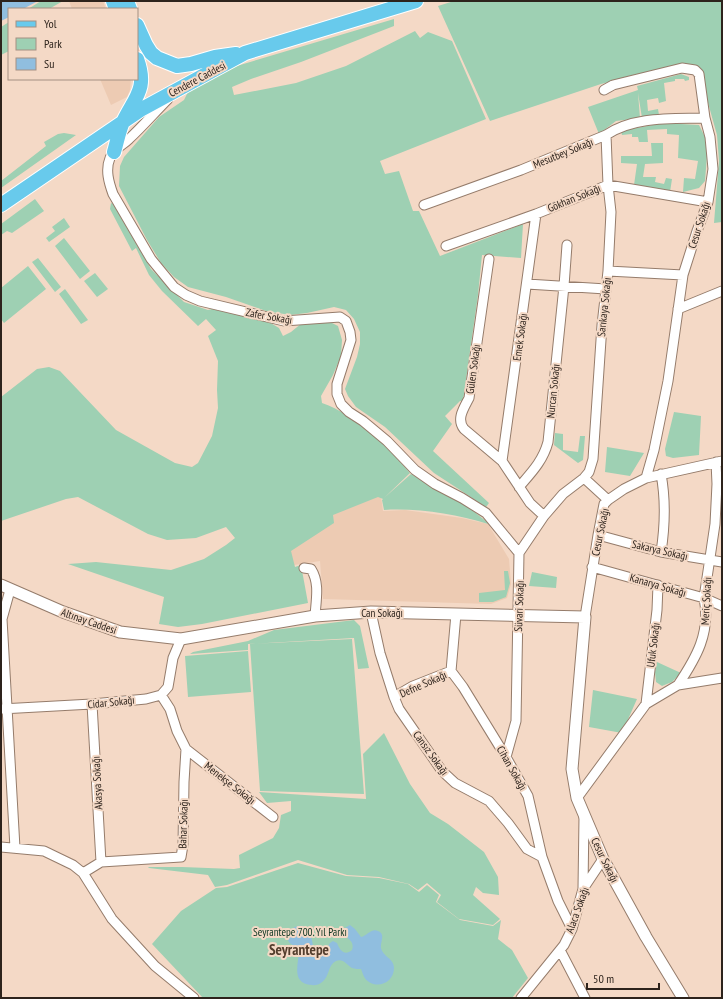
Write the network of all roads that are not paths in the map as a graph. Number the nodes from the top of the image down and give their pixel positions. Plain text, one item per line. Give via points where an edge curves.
1 (416, 1) edge
2 (138, 27) edge
3 (245, 53) junction
4 (138, 62) edge
5 (183, 86) junction
6 (604, 90) dead end
7 (705, 118) junction
8 (123, 122) junction
9 (606, 135) junction
10 (114, 152) junction
11 (608, 185) junction
12 (708, 202) junction
13 (1, 205) edge
14 (424, 205) dead end
15 (536, 214) junction
16 (567, 245) dead end
17 (446, 246) dead end
18 (489, 260) dead end
19 (608, 270) junction
20 (683, 275) junction
21 (527, 284) junction
22 (564, 286) junction
23 (606, 289) junction
24 (722, 292) edge
25 (678, 309) junction
26 (502, 460) junction
27 (719, 462) edge
28 (661, 474) junction
29 (584, 478) junction
30 (646, 478) junction
31 (519, 487) junction
32 (608, 500) junction
33 (544, 516) junction
34 (598, 535) junction
35 (660, 552) junction
36 (519, 553) junction
37 (709, 561) junction
38 (722, 562) edge
39 (592, 567) junction
40 (304, 568) dead end
41 (658, 585) junction
42 (6, 587) edge
43 (704, 598) junction
44 (722, 606) edge
45 (371, 612) junction
46 (456, 614) junction
47 (518, 614) junction
48 (315, 616) junction
49 (585, 617) junction
50 (181, 639) junction
51 (451, 671) junction
52 (722, 678) edge
53 (678, 685) junction
54 (161, 695) junction
55 (394, 697) junction
56 (92, 704) junction
57 (646, 704) junction
58 (4, 709) edge
59 (186, 749) junction
60 (506, 757) junction
61 (577, 798) junction
62 (584, 816) junction
63 (273, 817) dead end
64 (1, 847) edge
65 (16, 848) junction
66 (542, 857) junction
67 (602, 859) junction
68 (101, 862) junction
69 (82, 873) junction
70 (583, 889) junction
71 (572, 929) junction
72 (560, 950) junction
73 (526, 996) edge
74 (194, 998) edge
75 (585, 998) edge
76 (683, 998) edge

1 - 3 main road, Cendere Caddesi
2 - 3 main road via 146,45 157,58 177,66
3 - 5 main road, Cendere Caddesi
4 - 8 main road via 142,74 140,89
5 - 8 main road, Cendere Caddesi
5 - 10 street
6 - 7 street, Cesur Sokağı via 613,85 682,68 695,70 698,74
7 - 9 street, Mesutbey Sokağı via 631,123
7 - 12 street, Cesur Sokağı via 710,137 712,164
8 - 10 main road
8 - 13 main road, Cendere Caddesi
9 - 11 street, Sarıkaya Sokağı
9 - 14 street, Mesutbey Sokağı via 521,170
10 - 36 street, Zafer Sokağı via 110,158 108,173 112,194 151,260 174,287 200,301 284,321 340,317 346,321 351,340 337,384 341,404 387,441 415,470 486,513
11 - 12 street, Gökhan Sokağı
11 - 15 street, Gökhan Sokağı
11 - 19 street, Sarıkaya Sokağı via 611,212
12 - 20 street, Cesur Sokağı
15 - 17 street, Gökhan Sokağı
15 - 21 street, Emek Sokağı
16 - 22 street, Nurcan Sokağı
18 - 26 street, Gülen Sokağı via 469,398 460,425
19 - 20 street
19 - 23 street, Sarıkaya Sokağı
20 - 25 street, Cesur Sokağı
21 - 22 street
21 - 26 street, Emek Sokağı
22 - 23 street
22 - 31 street, Nurcan Sokağı via 546,451
23 - 29 street, Sarıkaya Sokağı via 592,459 589,472
24 - 25 street
25 - 30 street, Cesur Sokağı via 668,381
26 - 31 street, Gülen Sokağı
27 - 28 street
27 - 37 street, Meriç Sokağı via 716,512
28 - 30 street
28 - 35 street via 665,516
29 - 32 street
29 - 33 street via 563,494
30 - 32 street, Cesur Sokağı
31 - 33 street, Gülen Sokağı via 530,503
32 - 34 street, Cesur Sokağı via 604,504
33 - 36 street
34 - 35 street, Sakarya Sokağı
34 - 39 street, Cesur Sokağı
35 - 37 street, Sakarya Sokağı
36 - 47 street, Süvari Sokağı
37 - 38 street, Sakarya Sokağı
37 - 43 street, Meriç Sokağı
39 - 41 street, Kanarya Sokağı
39 - 49 street, Cesur Sokağı
40 - 48 street via 311,569 315,576
41 - 43 street, Kanarya Sokağı
41 - 57 street, Ufuk Sokağı
42 - 50 street, Altınay Caddesi via 63,612 120,632
42 - 58 street via 2,619
43 - 44 street, Kanarya Sokağı
43 - 53 street, Meriç Sokağı via 706,609 700,650
45 - 46 street, Can Sokağı
45 - 48 street, Can Sokağı
45 - 55 street, Cansız Sokağı via 380,653
46 - 47 street, Can Sokağı
46 - 51 street
47 - 49 street, Can Sokağı
47 - 60 street, Süvari Sokağı via 516,721
48 - 50 street, Can Sokağı
49 - 61 street, Cesur Sokağı via 572,769
50 - 54 street via 173,658 168,687
51 - 55 street, Defne Sokağı via 413,686
51 - 60 street, Cihan Sokağı
52 - 53 street
53 - 57 street, Ufuk Sokağı
54 - 56 street, Cidar Sokağı via 146,699
54 - 59 street via 170,709
55 - 66 street, Cansız Sokağı via 399,709 442,771 455,783 489,801 527,849
56 - 58 street, Cidar Sokağı
56 - 68 street, Akasya Sokağı
57 - 61 street, Ufuk Sokağı
58 - 65 street
59 - 63 street, Menekşe Sokağı
59 - 68 street, Bahar Sokağı via 181,857
60 - 66 street, Cihan Sokağı via 528,796
61 - 62 street, Cesur Sokağı
62 - 67 street, Cesur Sokağı
62 - 70 street
64 - 65 street
65 - 69 street via 44,851 73,865
66 - 71 street, Cihan Sokağı via 558,901
67 - 70 street, Alaca Sokağı
67 - 76 street, Cesur Sokağı
68 - 69 street, Bahar Sokağı
69 - 74 street via 112,919 155,966
70 - 71 street, Alaca Sokağı
71 - 72 street, Alaca Sokağı
72 - 73 street, Alaca Sokağı
72 - 75 street

